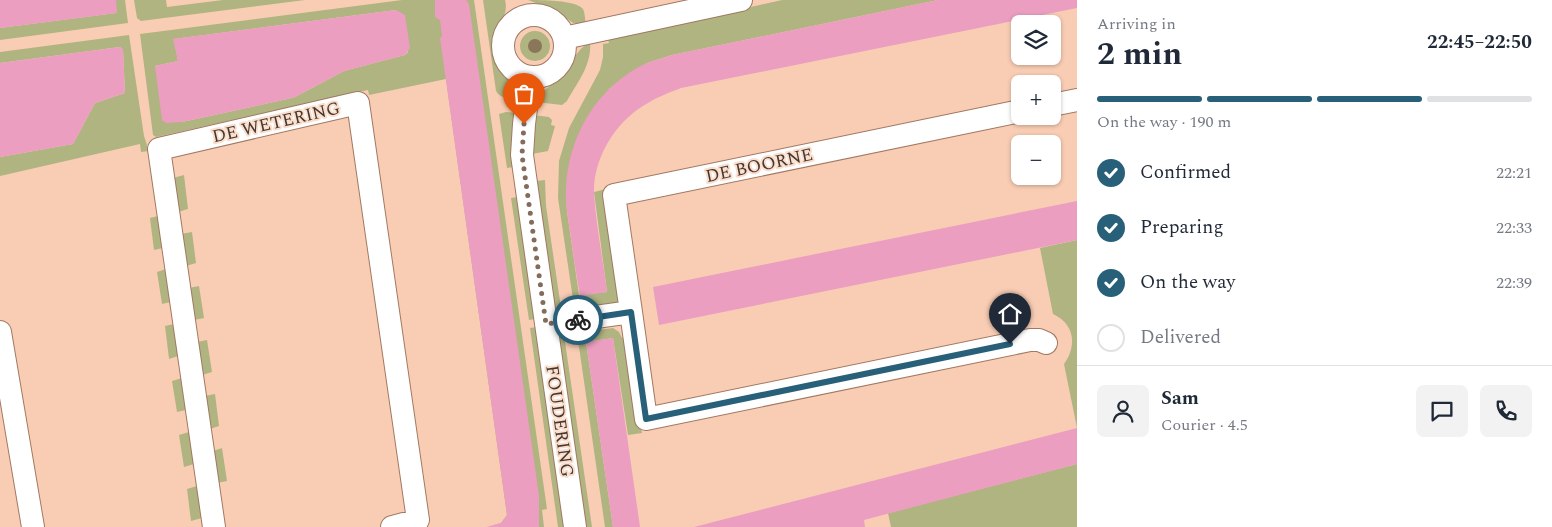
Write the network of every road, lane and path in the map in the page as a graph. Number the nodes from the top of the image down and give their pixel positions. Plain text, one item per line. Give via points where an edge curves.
1 (741, 0) edge
2 (519, 8) edge
3 (564, 38) junction
4 (530, 77) junction
5 (1077, 100) edge
6 (1061, 103) edge
7 (1011, 113) edge
8 (631, 312) junction
9 (546, 324) junction
10 (0, 332) edge
11 (1046, 343) dead end
12 (32, 527) edge
13 (214, 527) edge
14 (392, 527) edge
15 (575, 527) edge

1 - 3 street
2 - 3 street via 548,19 560,29
2 - 4 street via 507,30 502,50 512,68
3 - 4 street via 563,58 558,67 540,77
4 - 9 street, FOUDERING via 522,155
5 - 6 street
7 - 8 street, DE BOORNE via 614,195
8 - 9 street
8 - 11 street, DE BOORNE via 646,419 1030,340
9 - 15 street, FOUDERING
10 - 12 street
13 - 14 street, DE WETERING via 159,149 358,103 418,520

